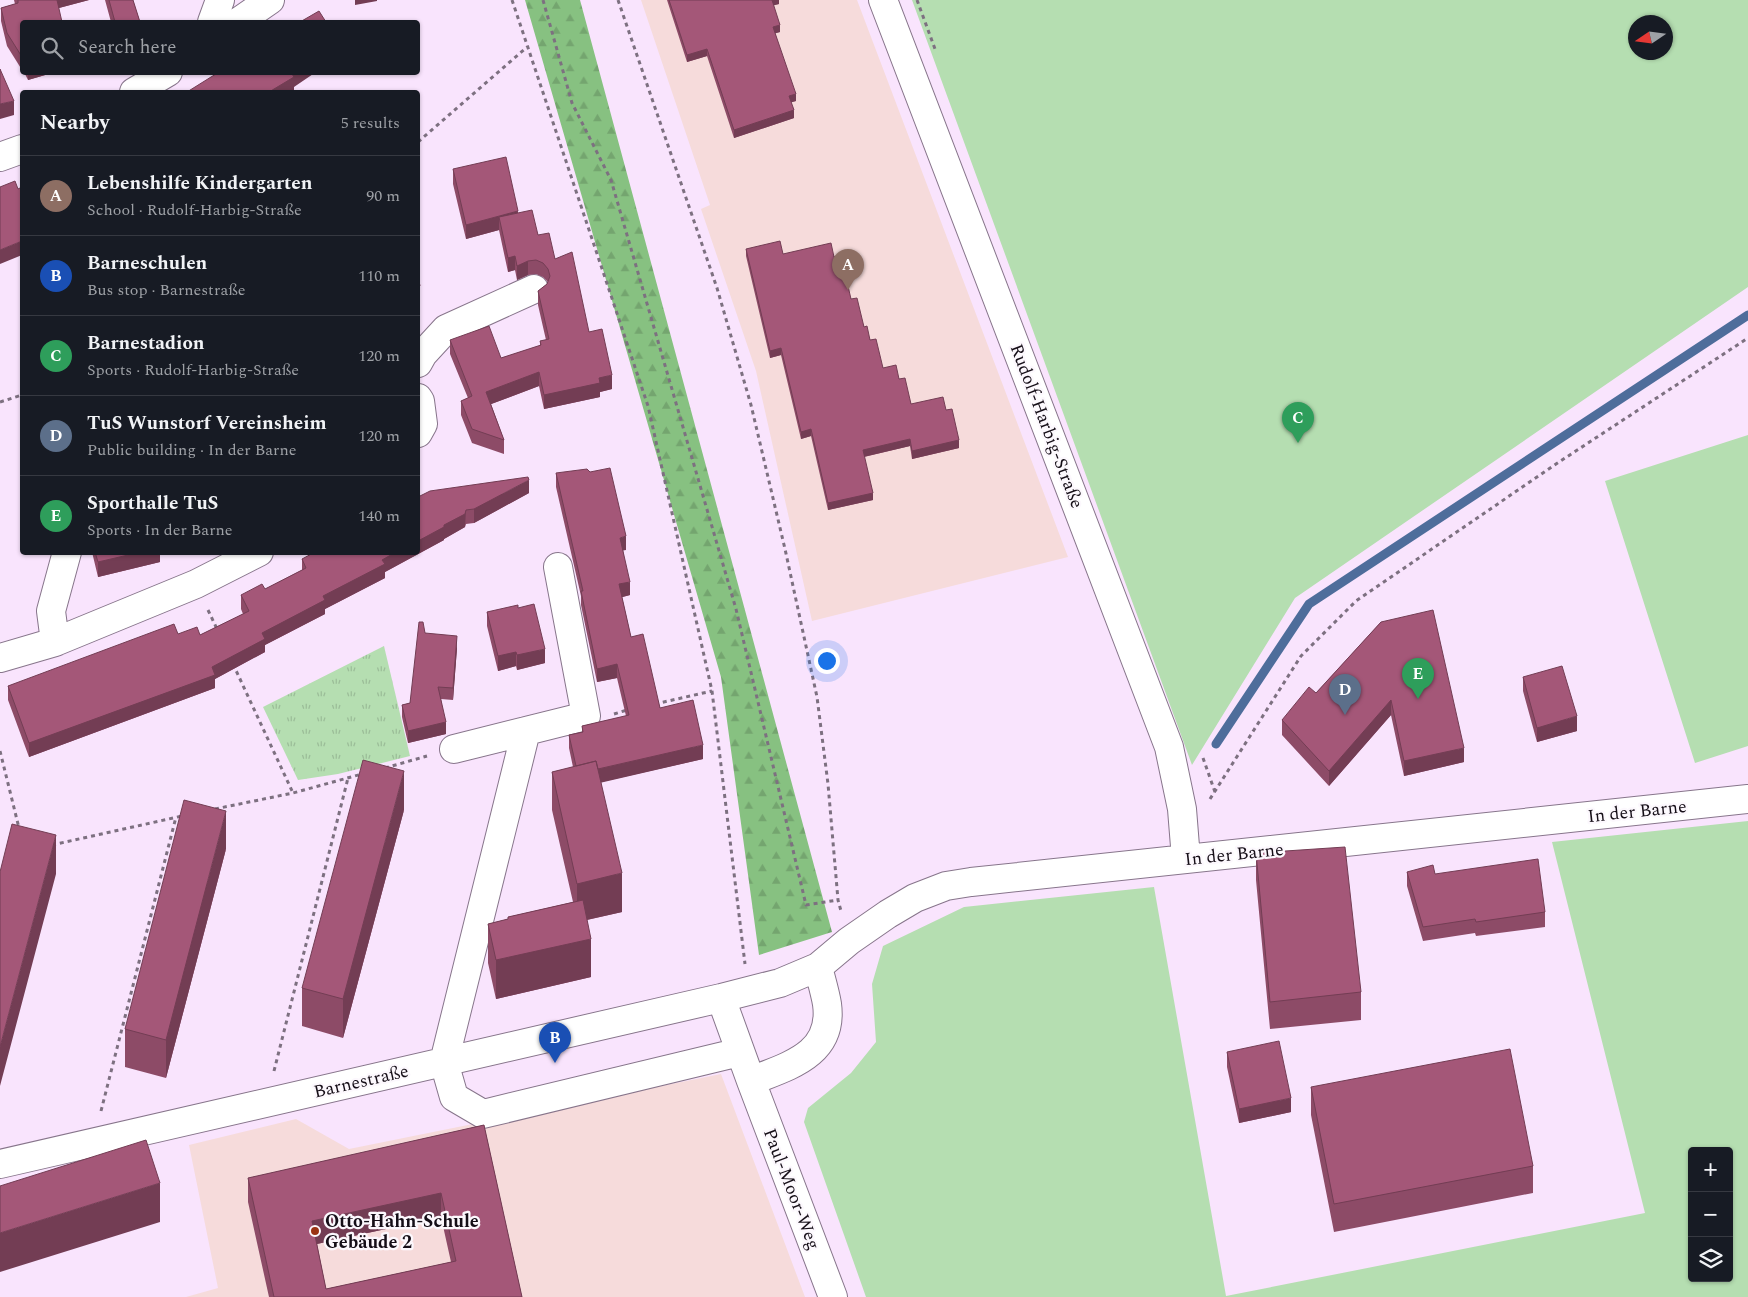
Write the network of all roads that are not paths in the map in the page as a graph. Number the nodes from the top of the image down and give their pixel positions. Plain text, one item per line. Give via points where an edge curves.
1 (220, 0) edge
2 (270, 0) edge
3 (883, 0) edge
4 (213, 20) edge
5 (241, 20) edge
6 (163, 75) edge
7 (137, 90) edge
8 (20, 149) edge
9 (0, 157) edge
10 (534, 289) dead end
11 (420, 359) edge
12 (420, 401) edge
13 (420, 429) edge
14 (66, 555) edge
15 (253, 555) edge
16 (558, 567) dead end
17 (55, 642) junction
18 (0, 658) edge
19 (526, 731) junction
20 (454, 749) road end
21 (1748, 799) edge
22 (1186, 859) junction
23 (818, 966) junction
24 (748, 992) joint
25 (721, 998) junction
26 (740, 1052) junction
27 (444, 1062) junction
28 (751, 1081) junction
29 (0, 1164) edge
30 (833, 1297) edge

1 - 4 street
2 - 5 street
3 - 22 street, Rudolf-Harbig-Straße via 1169,747 1182,809
6 - 7 street
8 - 9 street
10 - 11 street via 446,329
12 - 13 street via 423,424
14 - 17 street via 51,611
15 - 17 street via 196,584
16 - 19 street via 586,716
17 - 18 street
19 - 20 street
19 - 27 street
21 - 22 street, In der Barne
22 - 23 street, In der Barne via 946,886 888,914
23 - 24 street, In der Barne via 780,983
23 - 28 street via 827,1005 827,1030 815,1049 797,1062
24 - 25 street, Barnestraße
25 - 26 street
25 - 27 street, Barnestraße
26 - 27 street via 483,1114 454,1097
26 - 28 street
27 - 29 street, Barnestraße
28 - 30 street, Paul-Moor-Weg

